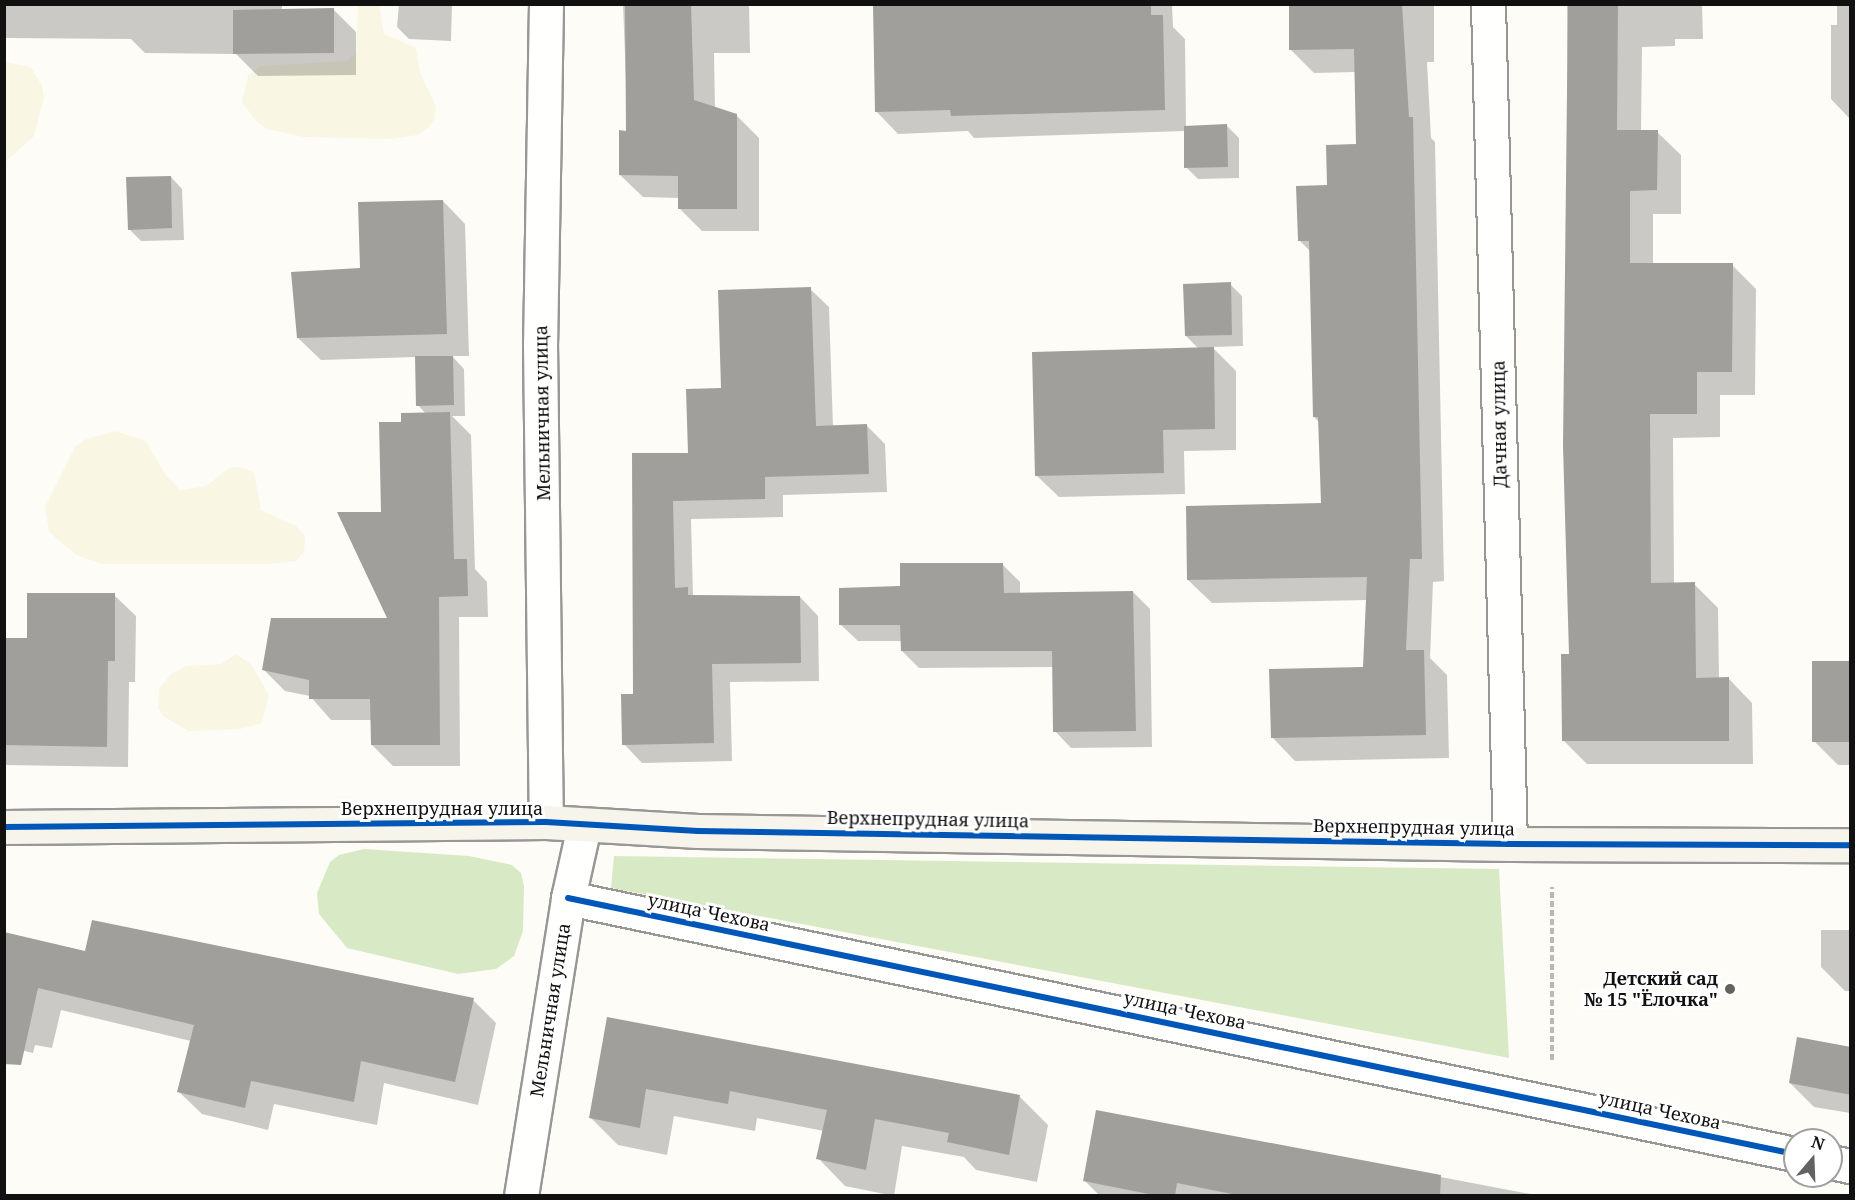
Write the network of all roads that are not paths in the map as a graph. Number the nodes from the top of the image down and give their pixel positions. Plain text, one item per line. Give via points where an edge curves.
1 (546, 4) edge
2 (1488, 4) edge
3 (546, 822) junction
4 (584, 826) junction
5 (4, 827) edge
6 (1510, 844) junction
7 (1851, 845) edge
8 (568, 898) junction
9 (1783, 1151) edge
10 (521, 1196) edge

1 - 3 street, Мельничная улица via 540,343
2 - 6 street, Дачная улица
3 - 4 street, Верхнепрудная улица
3 - 5 street, Верхнепрудная улица
4 - 6 street, Верхнепрудная улица
4 - 8 street, Мельничная улица
6 - 7 street, Верхнепрудная улица
8 - 9 street, улица Чехова
8 - 10 street, Мельничная улица

